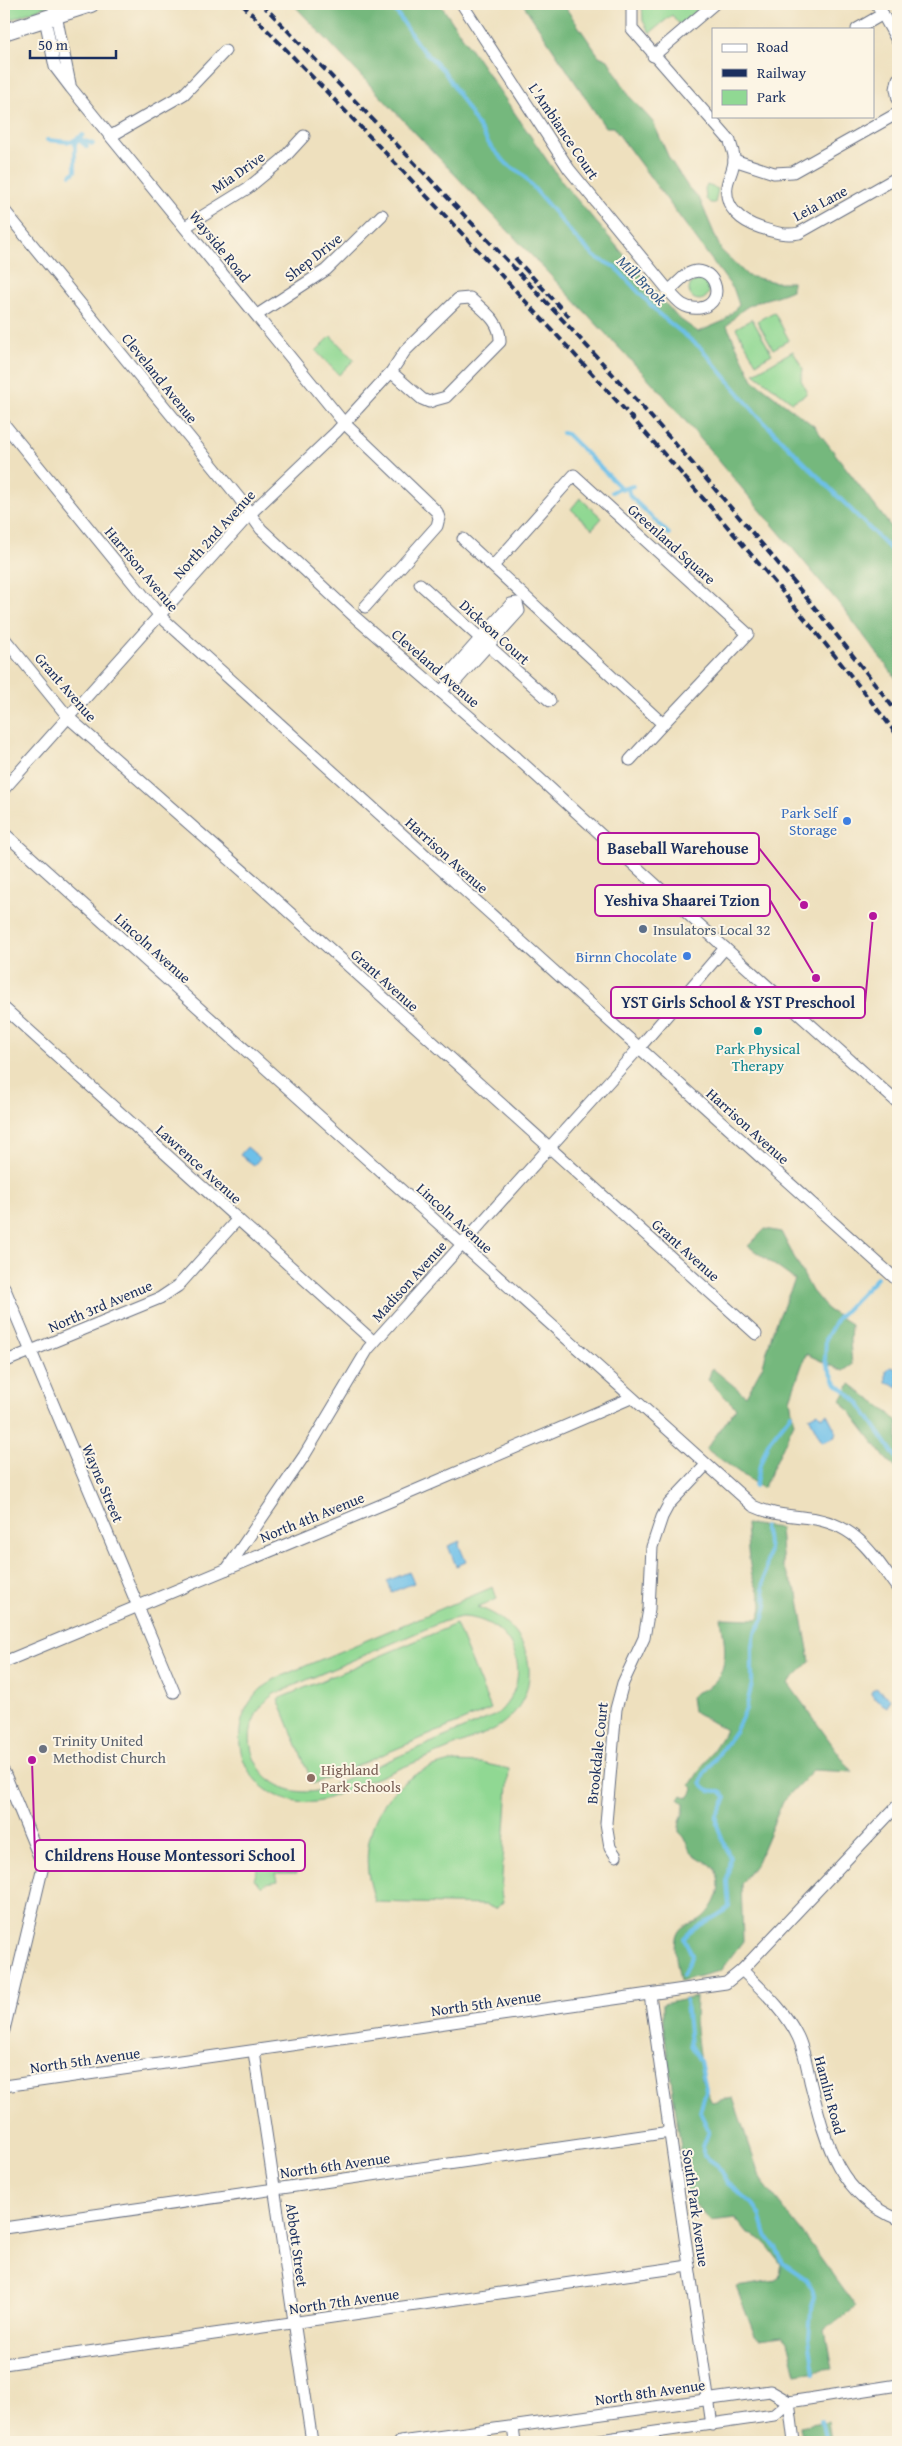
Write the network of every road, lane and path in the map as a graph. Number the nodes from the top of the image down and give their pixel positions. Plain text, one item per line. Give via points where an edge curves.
1 (91, 4) edge
2 (462, 4) edge
3 (632, 4) edge
4 (714, 4) edge
5 (880, 9) edge
6 (50, 17) junction
7 (858, 28) edge
8 (4, 32) edge
9 (898, 42) edge
10 (225, 51) dead end
11 (653, 56) junction
12 (898, 79) edge
13 (898, 100) edge
14 (898, 113) edge
15 (712, 116) edge
16 (716, 120) edge
17 (111, 136) junction
18 (304, 136) dead end
19 (734, 160) junction
20 (898, 177) edge
21 (4, 210) edge
22 (382, 215) dead end
23 (185, 226) junction
24 (669, 291) dead end
25 (257, 315) junction
26 (392, 372) junction
27 (344, 423) junction
28 (4, 424) edge
29 (250, 514) junction
30 (463, 539) dead end
31 (493, 566) junction
32 (420, 584) dead end
33 (520, 600) junction
34 (365, 607) dead end
35 (160, 616) junction
36 (4, 638) edge
37 (484, 642) junction
38 (444, 688) junction
39 (550, 701) dead end
40 (69, 718) junction
41 (663, 724) junction
42 (630, 760) dead end
43 (4, 789) edge
44 (4, 834) edge
45 (724, 948) junction
46 (4, 1008) edge
47 (639, 1048) junction
48 (898, 1103) edge
49 (550, 1148) junction
50 (238, 1219) junction
51 (463, 1244) junction
52 (898, 1281) edge
53 (4, 1287) edge
54 (756, 1334) dead end
55 (374, 1342) junction
56 (30, 1351) junction
57 (4, 1362) edge
58 (631, 1398) junction
59 (706, 1465) junction
60 (227, 1569) junction
61 (898, 1589) edge
62 (139, 1605) junction
63 (4, 1662) edge
64 (174, 1692) dead end
65 (4, 1772) edge
66 (898, 1805) edge
67 (616, 1856) dead end
68 (742, 1970) junction
69 (650, 1995) junction
70 (4, 2030) edge
71 (254, 2052) junction
72 (4, 2086) edge
73 (670, 2132) junction
74 (274, 2189) junction
75 (898, 2219) edge
76 (4, 2228) edge
77 (689, 2266) junction
78 (294, 2324) junction
79 (4, 2364) edge
80 (898, 2384) edge
81 (708, 2400) junction
82 (789, 2402) junction
83 (712, 2425) junction
84 (513, 2427) junction
85 (312, 2442) edge
86 (400, 2442) edge
87 (515, 2442) edge
88 (586, 2442) edge
89 (794, 2442) edge

1 - 6 street
2 - 24 street, L'Ambiance Court via 569,169
3 - 11 street via 632,29
4 - 11 street
5 - 7 street
5 - 9 street
6 - 8 street
6 - 17 street, Wayside Road via 55,67
10 - 17 street via 184,94
11 - 15 street
12 - 13 street
14 - 19 street via 792,172 774,173
16 - 19 street via 730,141
17 - 23 street, Wayside Road
18 - 23 street, Mia Drive via 282,160 248,188
19 - 20 street, Leia Lane via 727,187 730,206 738,217 751,225 781,234 799,233
21 - 29 street, Cleveland Avenue
22 - 25 street, Shep Drive via 326,270
23 - 25 street, Wayside Road
25 - 27 street, Wayside Road
26 - 26 street, North 2nd Avenue via 422,399 429,402 446,397 500,342 499,329 470,298 458,299 405,351
26 - 27 street, North 2nd Avenue
27 - 29 street, North 2nd Avenue
27 - 34 street, Wayside Road via 425,499 439,518 436,526
28 - 35 street, Harrison Avenue
29 - 35 street, North 2nd Avenue
29 - 38 street, Cleveland Avenue via 268,535
30 - 31 street
31 - 33 street
31 - 41 street, Greenland Square via 574,476 748,634
32 - 37 street, Dickson Court
33 - 37 street via 519,611
33 - 41 street
35 - 40 street, North 2nd Avenue
35 - 47 street, Harrison Avenue
36 - 40 street, Grant Avenue
37 - 38 street via 455,682
37 - 39 street, Dickson Court
38 - 45 street, Cleveland Avenue
40 - 43 street, North 2nd Avenue
40 - 49 street, Grant Avenue
41 - 42 street, Greenland Square
44 - 51 street, Lincoln Avenue
45 - 47 street, Madison Avenue
45 - 48 street, Cleveland Avenue
46 - 50 street, Lawrence Avenue
47 - 49 street, Madison Avenue
47 - 52 street, Harrison Avenue
49 - 51 street, Madison Avenue
49 - 54 street, Grant Avenue
50 - 55 street, Lawrence Avenue
50 - 56 street, North 3rd Avenue via 178,1286 160,1298
51 - 55 street, Madison Avenue
51 - 58 street, Lincoln Avenue
53 - 56 street, Wayne Street
55 - 60 street, Madison Avenue via 304,1456
56 - 57 street, North 3rd Avenue
56 - 62 street, Wayne Street
58 - 59 street, Lincoln Avenue
58 - 60 street, North 4th Avenue
59 - 61 street, Lincoln Avenue via 753,1506 769,1514 827,1521 856,1535
59 - 67 street, Brookdale Court via 669,1504 652,1547 649,1610 644,1638 623,1683 616,1709 606,1823 610,1847
60 - 62 street, North 4th Avenue
62 - 63 street, North 4th Avenue
62 - 64 street, Wayne Street
65 - 70 street via 43,1866
66 - 68 street, North 5th Avenue
68 - 69 street, North 5th Avenue via 726,1983
68 - 75 street, Hamlin Road via 779,2008 798,2038 828,2148 846,2179 876,2208
69 - 71 street, North 5th Avenue
69 - 73 street, South Park Avenue
71 - 72 street, North 5th Avenue
71 - 74 street, Abbott Street
73 - 74 street, North 6th Avenue
73 - 77 street, South Park Avenue
74 - 76 street, North 6th Avenue
74 - 78 street, Abbott Street
77 - 78 street, North 7th Avenue
77 - 81 street, South Park Avenue
78 - 79 street, North 7th Avenue
78 - 85 street, Abbott Street
80 - 82 street
81 - 82 street, North 8th Avenue via 770,2391
81 - 83 street, South Park Avenue
81 - 84 street, North 8th Avenue
82 - 83 street via 774,2415
82 - 89 street
83 - 88 street
84 - 86 street, North 8th Avenue
84 - 87 street

